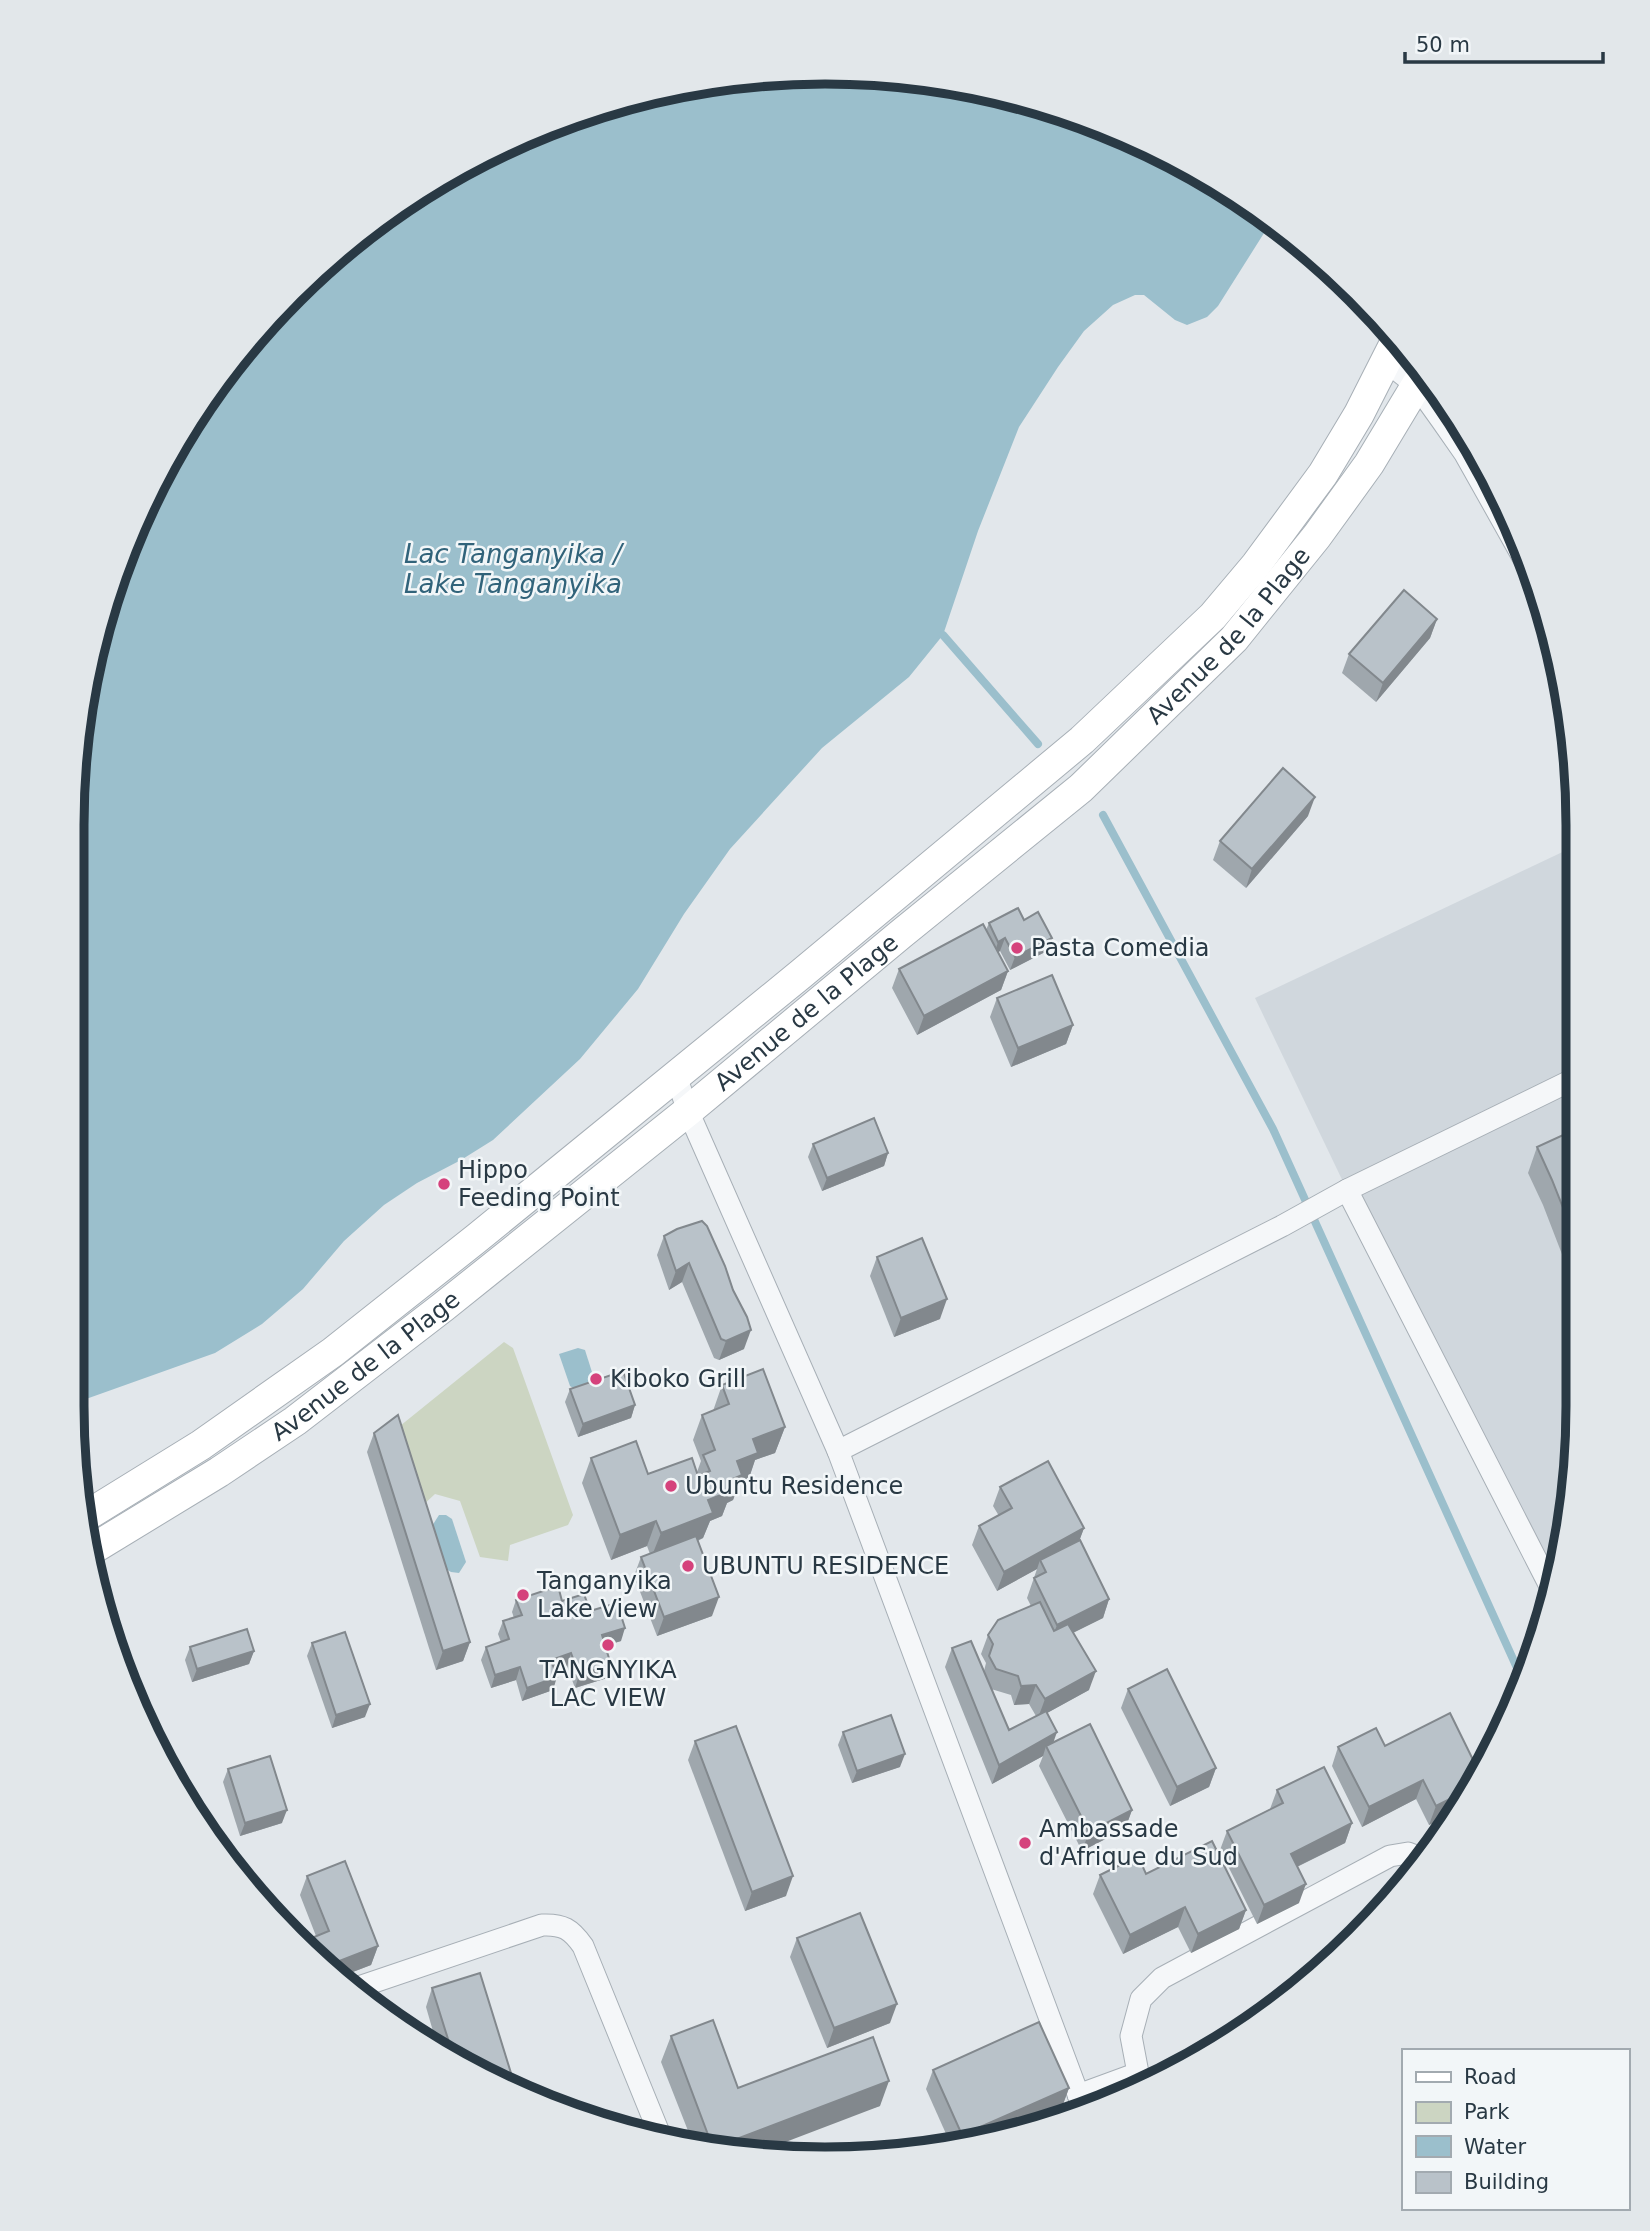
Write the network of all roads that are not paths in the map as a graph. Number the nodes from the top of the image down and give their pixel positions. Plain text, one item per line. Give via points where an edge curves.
1 (1392, 351) edge
2 (1419, 382) edge
3 (1445, 420) edge
4 (1494, 505) edge
5 (676, 1076) junction
6 (1566, 1083) edge
7 (688, 1111) junction
8 (1347, 1190) junction
9 (838, 1451) junction
10 (92, 1513) edge
11 (97, 1546) edge
12 (1546, 1578) edge
13 (1414, 1855) edge
14 (364, 1985) edge
15 (1142, 2076) edge
16 (1081, 2102) edge
17 (657, 2128) edge

1 - 5 main road, Avenue de la Plage via 1323,474 1213,616 1082,740
2 - 7 main road, Avenue de la Plage via 1369,464 1317,536 1234,639 1176,698 1054,811
3 - 4 street
5 - 7 street
5 - 10 main road, Avenue de la Plage via 333,1352 201,1445
6 - 8 street
7 - 9 street
7 - 11 main road, Avenue de la Plage via 295,1421
8 - 9 street
8 - 12 street
9 - 16 street
13 - 15 street via 1390,1856 1162,1978 1141,1999 1131,2036
14 - 17 street via 542,1925 559,1924 573,1932 583,1946

